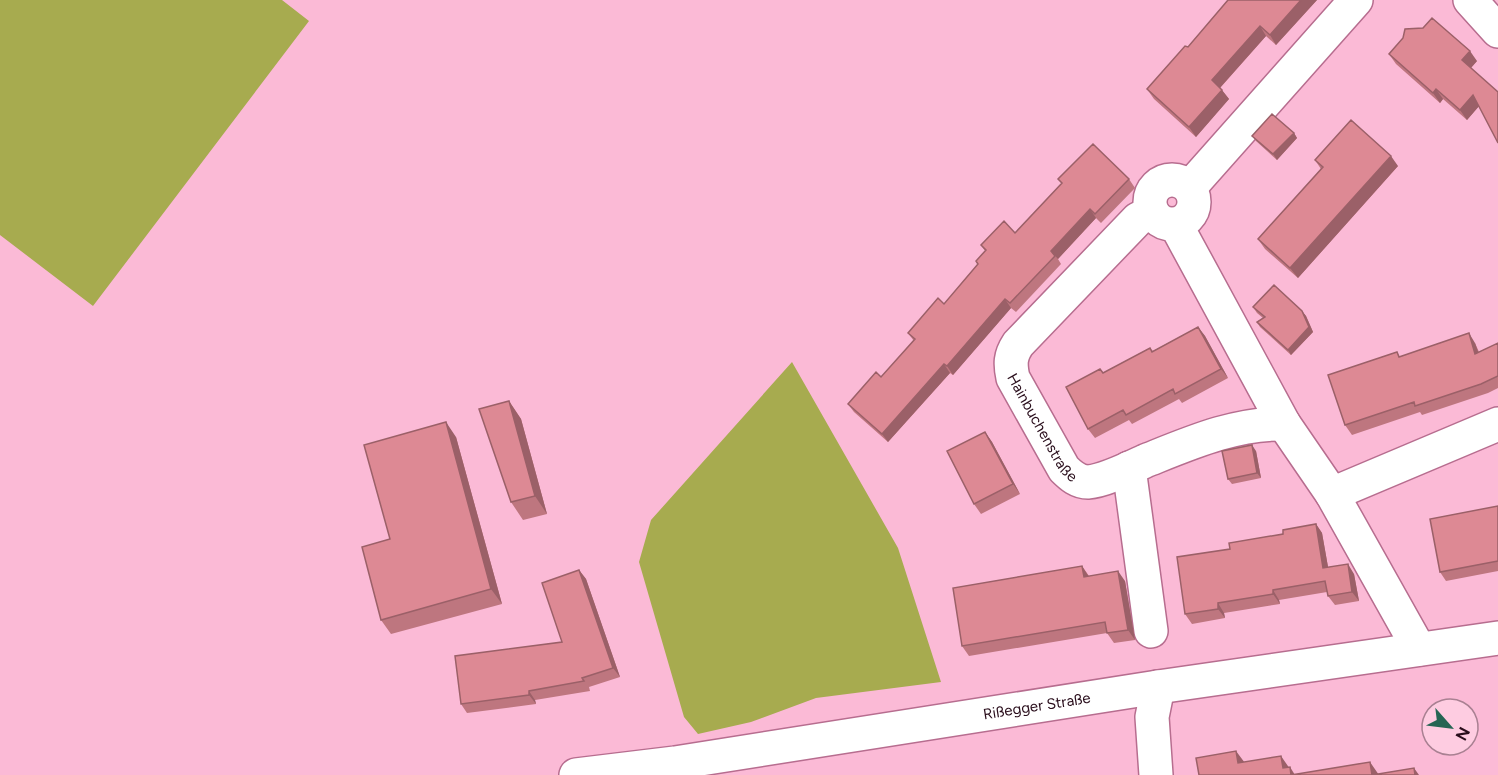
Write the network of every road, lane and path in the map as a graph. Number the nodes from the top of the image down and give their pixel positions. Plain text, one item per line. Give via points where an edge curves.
1 (1356, 0) edge
2 (1470, 0) edge
3 (1498, 31) edge
4 (1164, 218) junction
5 (1284, 424) junction
6 (1498, 424) edge
7 (1129, 468) junction
8 (1332, 494) junction
9 (1151, 631) dead end
10 (1498, 638) edge
11 (1419, 649) junction
12 (1158, 687) junction
13 (576, 775) edge
14 (1156, 775) edge

1 - 4 street, Hainbuchenstraße via 1190,187 1194,210 1186,219
2 - 3 street
4 - 5 street
4 - 7 street, Hainbuchenstraße via 1138,219 1018,344 1010,365 1013,378 1072,478 1088,482
5 - 7 street, Hainbuchenstraße via 1240,427
5 - 8 street
6 - 8 street
7 - 9 street
8 - 11 street
10 - 11 street, Rißegger Straße
11 - 12 street, Rißegger Straße
12 - 13 street, Rißegger Straße
12 - 14 street via 1152,717

